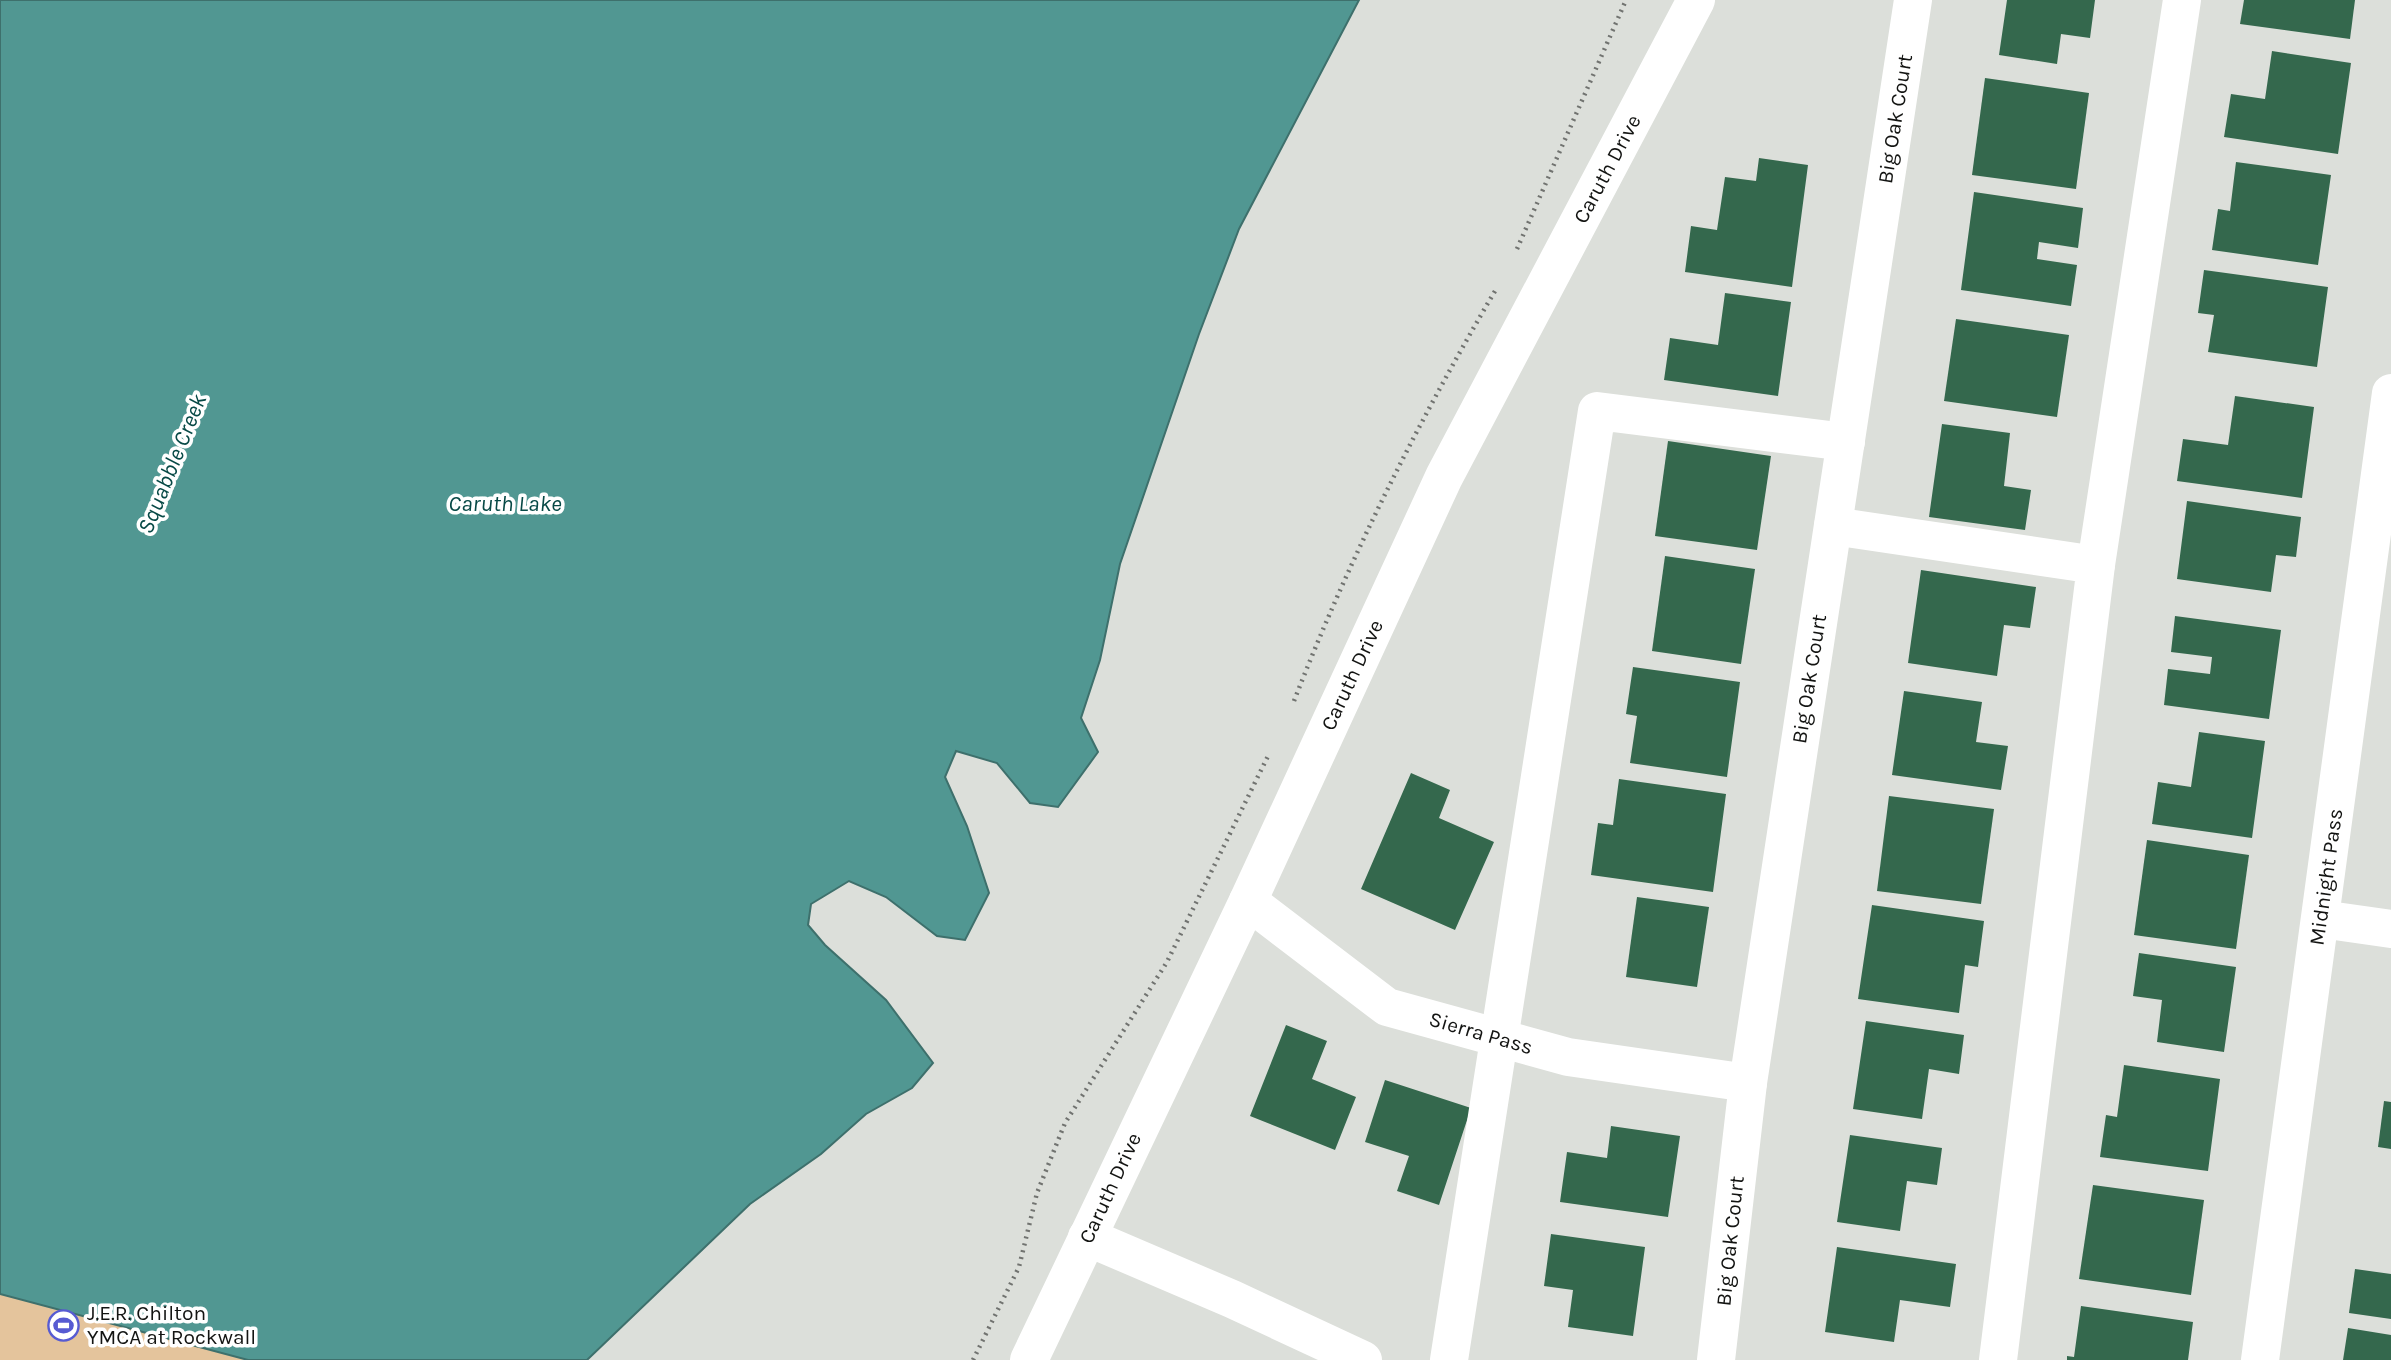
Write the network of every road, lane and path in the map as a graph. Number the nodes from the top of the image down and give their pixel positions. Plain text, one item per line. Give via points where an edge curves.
1 (1626, 0) edge
2 (1696, 0) edge
3 (1913, 0) edge
4 (2182, 0) edge
5 (1516, 252) dead end
6 (1497, 287) dead end
7 (2391, 393) edge
8 (1846, 442) junction
9 (1833, 526) junction
10 (2096, 565) junction
11 (1294, 702) dead end
12 (1270, 752) dead end
13 (1248, 901) junction
14 (2321, 919) junction
15 (2391, 929) edge
16 (1501, 1039) junction
17 (1748, 1083) junction
18 (1087, 1237) junction
19 (973, 1360) edge
20 (1029, 1360) edge
21 (1363, 1360) edge
22 (1449, 1360) edge
23 (1716, 1360) edge
24 (1998, 1360) edge
25 (2260, 1360) edge

1 - 5 path
2 - 13 street, Caruth Drive via 1444,477
3 - 8 street, Big Oak Court
4 - 10 street
6 - 11 path via 1363,540
7 - 14 street, Midnight Pass
8 - 9 street, Big Oak Court
8 - 16 street via 1597,411
9 - 10 street
9 - 17 street, Big Oak Court
10 - 24 street
12 - 19 path via 1167,962 1065,1124 1037,1193 1019,1267
13 - 16 street, Sierra Pass via 1387,1007
13 - 18 street, Caruth Drive
14 - 15 street
14 - 25 street, Midnight Pass
16 - 17 street, Sierra Pass via 1568,1057
16 - 22 street
17 - 23 street, Big Oak Court
18 - 20 street, Caruth Drive
18 - 21 street

